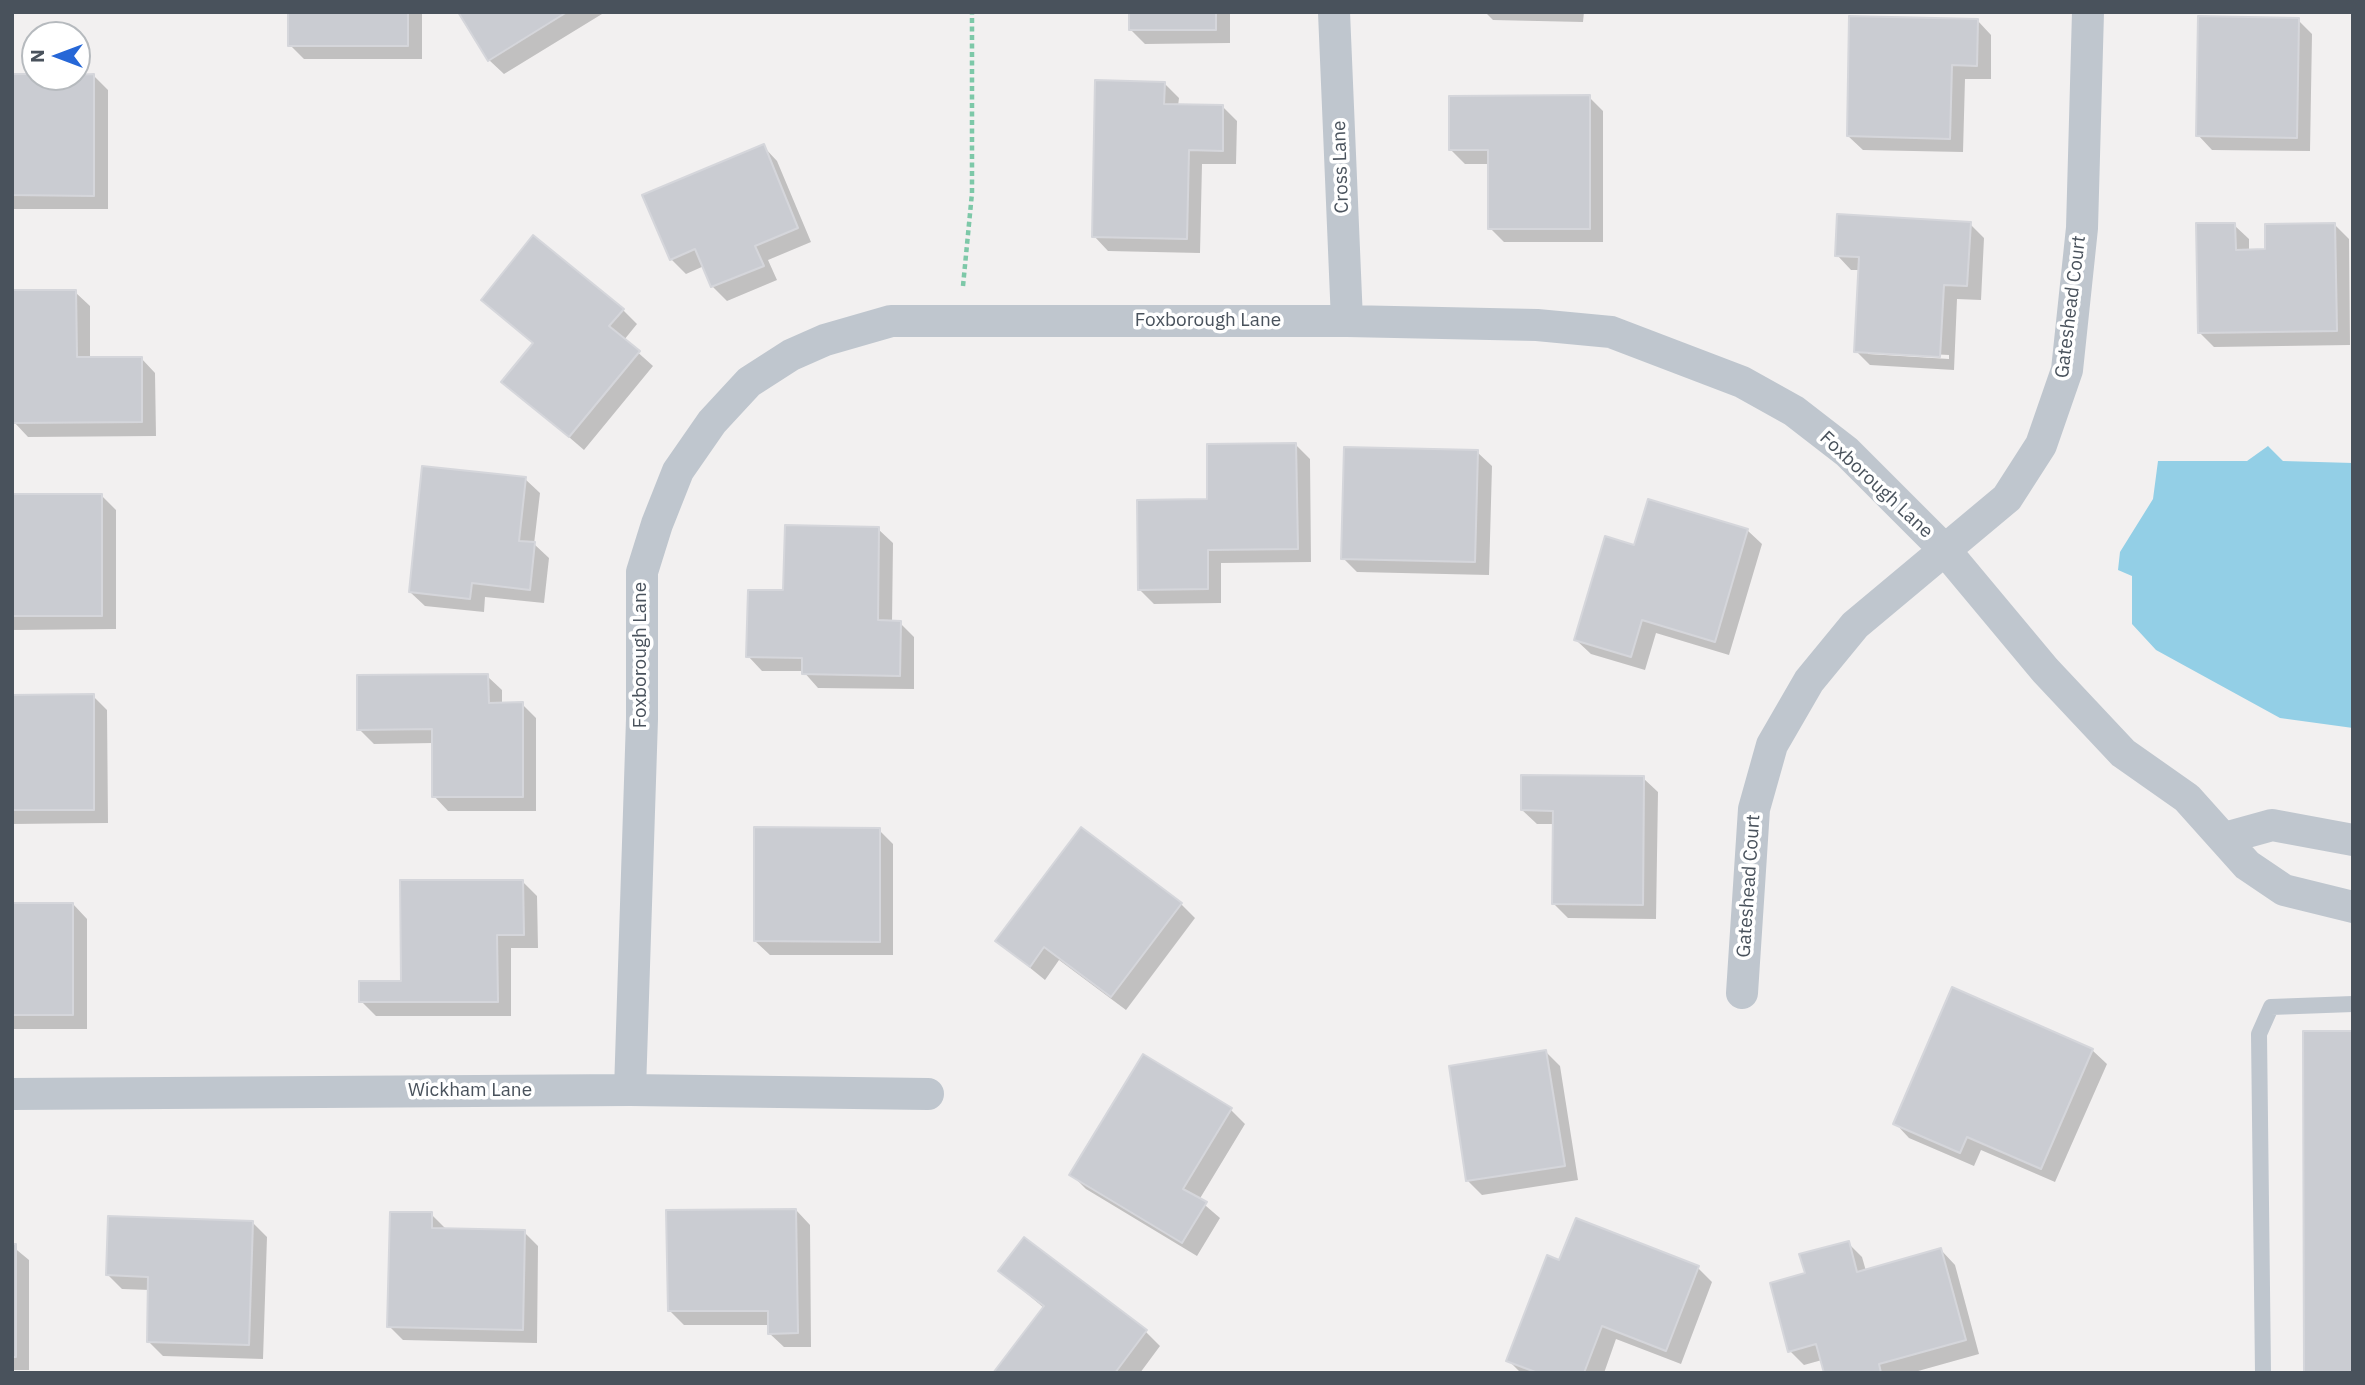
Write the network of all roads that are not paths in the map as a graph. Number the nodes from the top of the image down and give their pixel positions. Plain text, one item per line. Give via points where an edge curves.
1 (1334, 12) edge
2 (2088, 12) edge
3 (1347, 321) junction
4 (1944, 549) junction
5 (2225, 838) junction
6 (2353, 840) edge
7 (2353, 907) edge
8 (1742, 993) dead end
9 (2353, 1004) edge
10 (630, 1090) junction
11 (12, 1094) edge
12 (928, 1094) dead end
13 (2263, 1373) edge

1 - 3 street, Cross Lane
2 - 4 street, Gateshead Court via 2082,228 2067,370 2041,445 2007,498
3 - 4 street, Foxborough Lane via 1537,325 1611,332 1742,382 1794,411 1847,452
3 - 10 street, Foxborough Lane via 891,321 825,340 749,382 712,422 678,471 642,572
4 - 5 street, Foxborough Lane via 2045,670 2123,753 2187,797
4 - 8 street, Gateshead Court via 1855,625 1809,681 1772,745 1754,809
5 - 6 street via 2272,825
5 - 7 street, Foxborough Lane via 2247,865 2284,890
9 - 13 lane via 2271,1007 2259,1034
10 - 11 street, Wickham Lane
10 - 12 street, Wickham Lane

